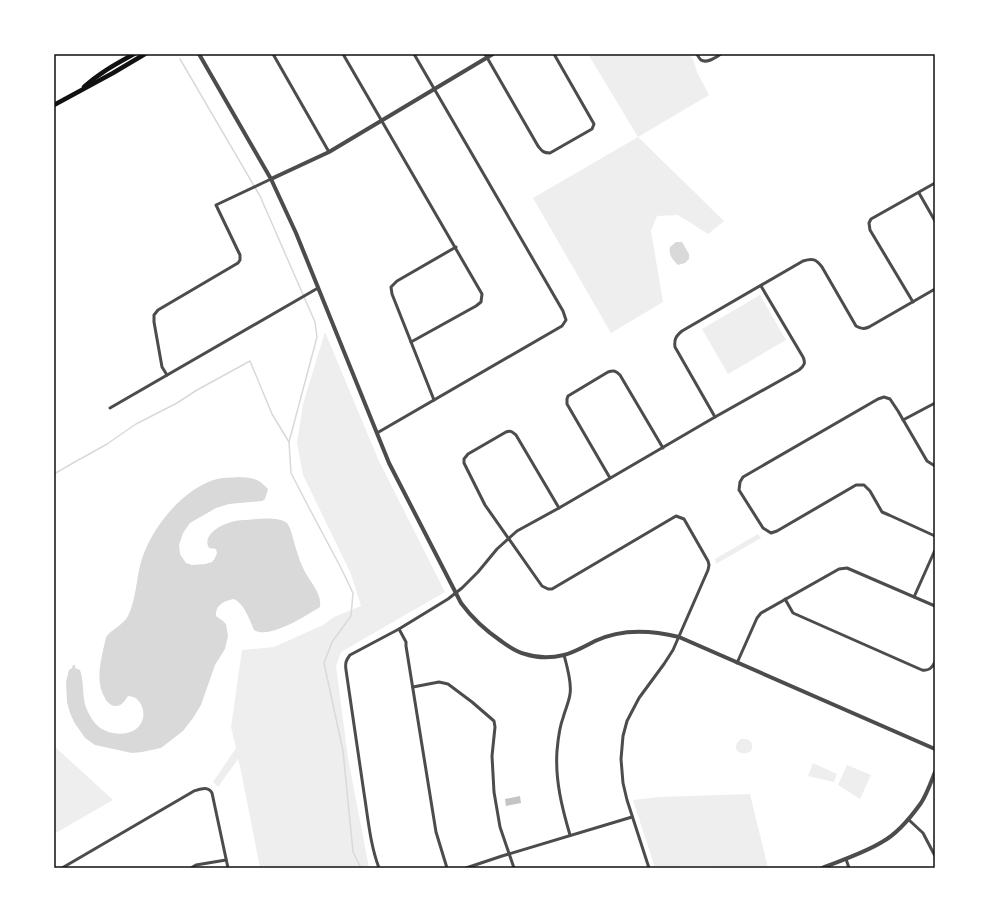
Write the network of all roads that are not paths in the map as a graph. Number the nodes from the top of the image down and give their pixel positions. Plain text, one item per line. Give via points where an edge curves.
1 (134, 54) edge
2 (145, 54) edge
3 (199, 54) edge
4 (273, 54) edge
5 (344, 54) edge
6 (414, 54) edge
7 (494, 54) edge
8 (554, 54) edge
9 (697, 54) edge
10 (721, 54) edge
11 (486, 56) edge
12 (435, 89) junction
13 (78, 92) junction
14 (54, 105) edge
15 (382, 120) junction
16 (329, 152) junction
17 (271, 179) junction
18 (935, 183) edge
19 (919, 193) junction
20 (935, 221) edge
21 (456, 247) junction
22 (761, 286) junction
23 (318, 288) junction
24 (935, 289) edge
25 (913, 302) junction
26 (411, 342) junction
27 (166, 375) junction
28 (434, 400) junction
29 (935, 403) edge
30 (110, 408) dead end
31 (715, 417) junction
32 (904, 420) junction
33 (377, 433) junction
34 (663, 448) junction
35 (935, 466) edge
36 (610, 478) junction
37 (559, 508) junction
38 (935, 536) edge
39 (508, 538) junction
40 (935, 550) edge
41 (456, 593) junction
42 (914, 597) junction
43 (786, 599) junction
44 (935, 606) edge
45 (399, 629) junction
46 (679, 637) junction
47 (564, 655) junction
48 (935, 662) edge
49 (737, 663) junction
50 (413, 687) junction
51 (935, 749) edge
52 (935, 772) edge
53 (632, 817) junction
54 (909, 820) junction
55 (570, 835) junction
56 (509, 854) junction
57 (935, 856) edge
58 (846, 859) junction
59 (226, 860) junction
60 (62, 868) edge
61 (191, 868) edge
62 (228, 868) edge
63 (379, 868) edge
64 (447, 868) edge
65 (466, 868) edge
66 (514, 868) edge
67 (649, 868) edge
68 (822, 868) edge
69 (849, 868) edge

1 - 13 main road via 97,76
2 - 13 main road
3 - 17 street
4 - 16 street
5 - 15 street
6 - 12 street
7 - 11 street
8 - 11 street via 594,124 592,129 550,153 542,152 538,146
9 - 10 street via 700,60 704,61
11 - 12 street
12 - 15 street
12 - 28 street via 566,320 562,326
13 - 14 main road
15 - 16 street
15 - 21 street
16 - 17 street
17 - 23 street
17 - 27 street via 216,205 240,255 236,265 156,312 153,318 162,367
18 - 19 street
19 - 20 street
19 - 25 street via 871,219 869,223 870,230
21 - 26 street via 391,287
21 - 26 street via 482,294 481,302
22 - 25 street via 803,261 814,260 822,267 860,329 870,327
22 - 31 street via 677,336 675,347
22 - 31 street via 805,364 803,368
23 - 27 street
23 - 33 street
24 - 25 street
26 - 28 street
27 - 30 street
28 - 33 street
29 - 32 street
31 - 34 street
32 - 35 street via 927,461
32 - 38 street via 890,399 878,399 743,478 740,490 763,528 771,533 856,485 864,485 882,512
33 - 41 street via 389,463
34 - 36 street
34 - 36 street via 620,375 616,371 608,372 568,396 567,404
36 - 37 street
37 - 39 street
37 - 39 street via 512,432 506,432 468,454 464,458 464,463 485,505
39 - 41 street
39 - 46 street via 542,586 548,589 674,517 684,519 709,565
40 - 42 street
41 - 45 street
41 - 47 street via 461,603 485,630 513,650 535,656
42 - 43 street via 847,568 839,569
42 - 44 street
43 - 48 street via 793,613 922,670 930,670
43 - 49 street via 757,618
45 - 50 street via 406,642
45 - 63 street via 350,655 345,663 370,833
46 - 47 street via 648,631 626,632 604,637
46 - 49 street
46 - 53 street via 627,721 621,750 621,771
47 - 55 street via 570,694 559,732 557,774
49 - 51 street
50 - 56 street via 439,682 448,684 494,720 494,792 500,827
50 - 64 street via 436,832
52 - 54 street via 922,802
53 - 55 street
53 - 67 street
54 - 57 street via 923,833
54 - 58 street via 884,842
55 - 56 street
56 - 65 street
56 - 66 street
58 - 68 street
58 - 69 street
59 - 60 street via 211,790 203,788
59 - 61 street
59 - 62 street

